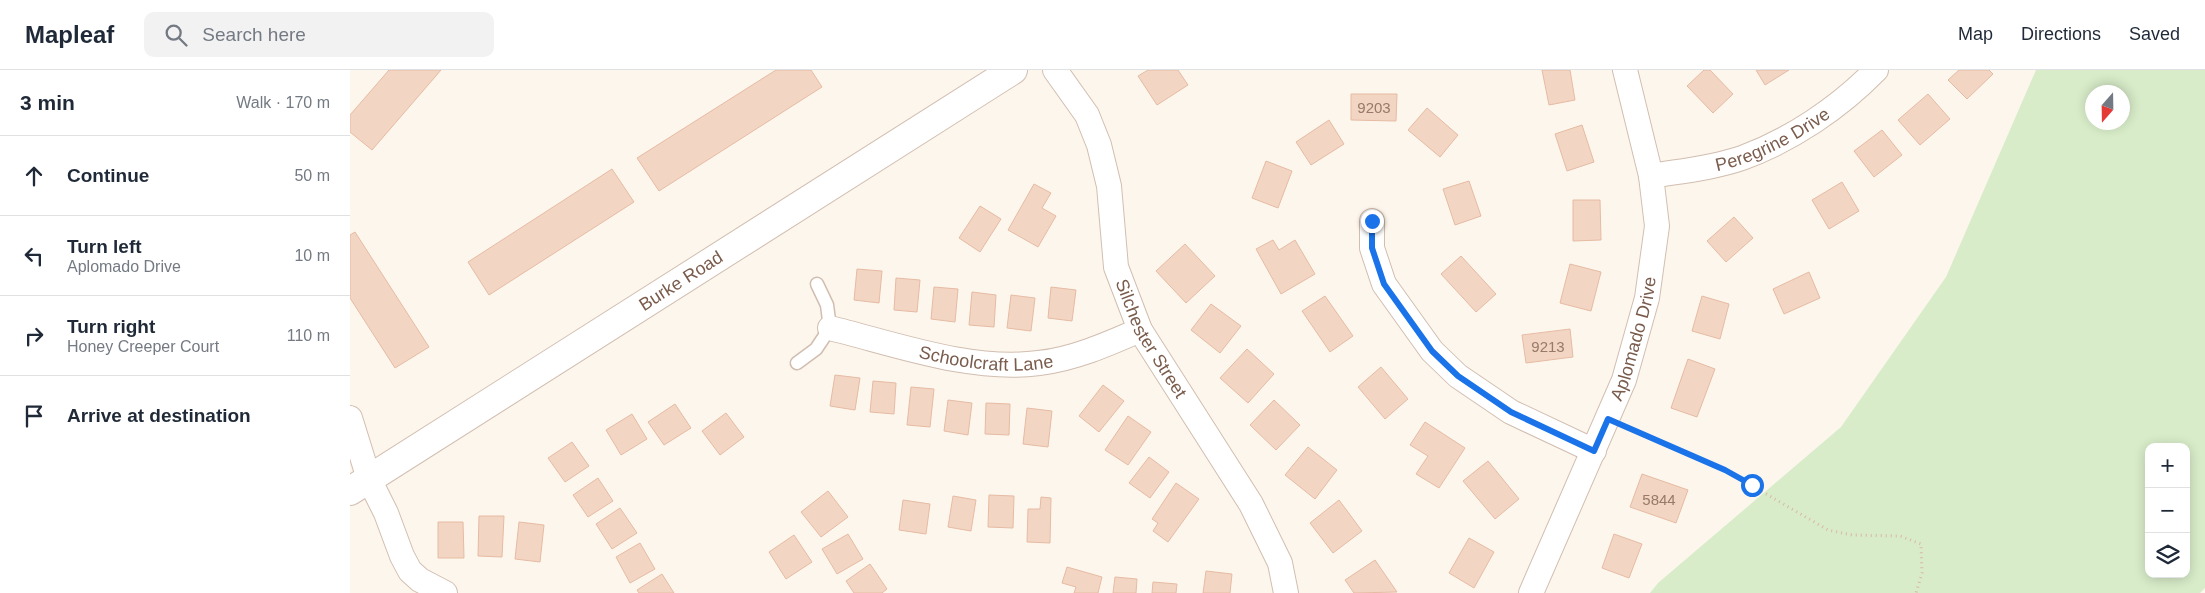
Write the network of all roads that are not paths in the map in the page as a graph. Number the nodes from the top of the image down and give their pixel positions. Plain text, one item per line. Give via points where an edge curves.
1 (1013, 70) edge
2 (1055, 70) edge
3 (1625, 70) edge
4 (1876, 70) edge
5 (1652, 176) junction
6 (1372, 221) dead end
7 (817, 284) dead end
8 (830, 328) junction
9 (1140, 330) junction
10 (797, 363) dead end
11 (350, 418) edge
12 (1594, 451) junction
13 (356, 478) edge
14 (444, 593) edge
15 (1286, 593) edge
16 (1531, 593) edge

1 - 13 street, Burke Road
2 - 9 street, Silchester Street via 1087,116 1099,145 1108,186 1116,266
3 - 5 street, Aplomado Drive
4 - 5 street, Peregrine Drive via 1820,117 1781,140 1741,158
5 - 12 street, Aplomado Drive via 1656,226 1647,298 1624,380
6 - 12 street via 1372,248 1384,284 1432,351 1458,376 1511,412
7 - 8 lane via 827,305
8 - 9 street, Schoolcraft Lane via 960,360 1009,365 1040,363 1095,350
8 - 10 lane via 816,349
9 - 15 street, Silchester Street via 1251,504 1280,563
11 - 13 street
12 - 16 street, Aplomado Drive
13 - 14 street via 386,513 410,570 420,580

